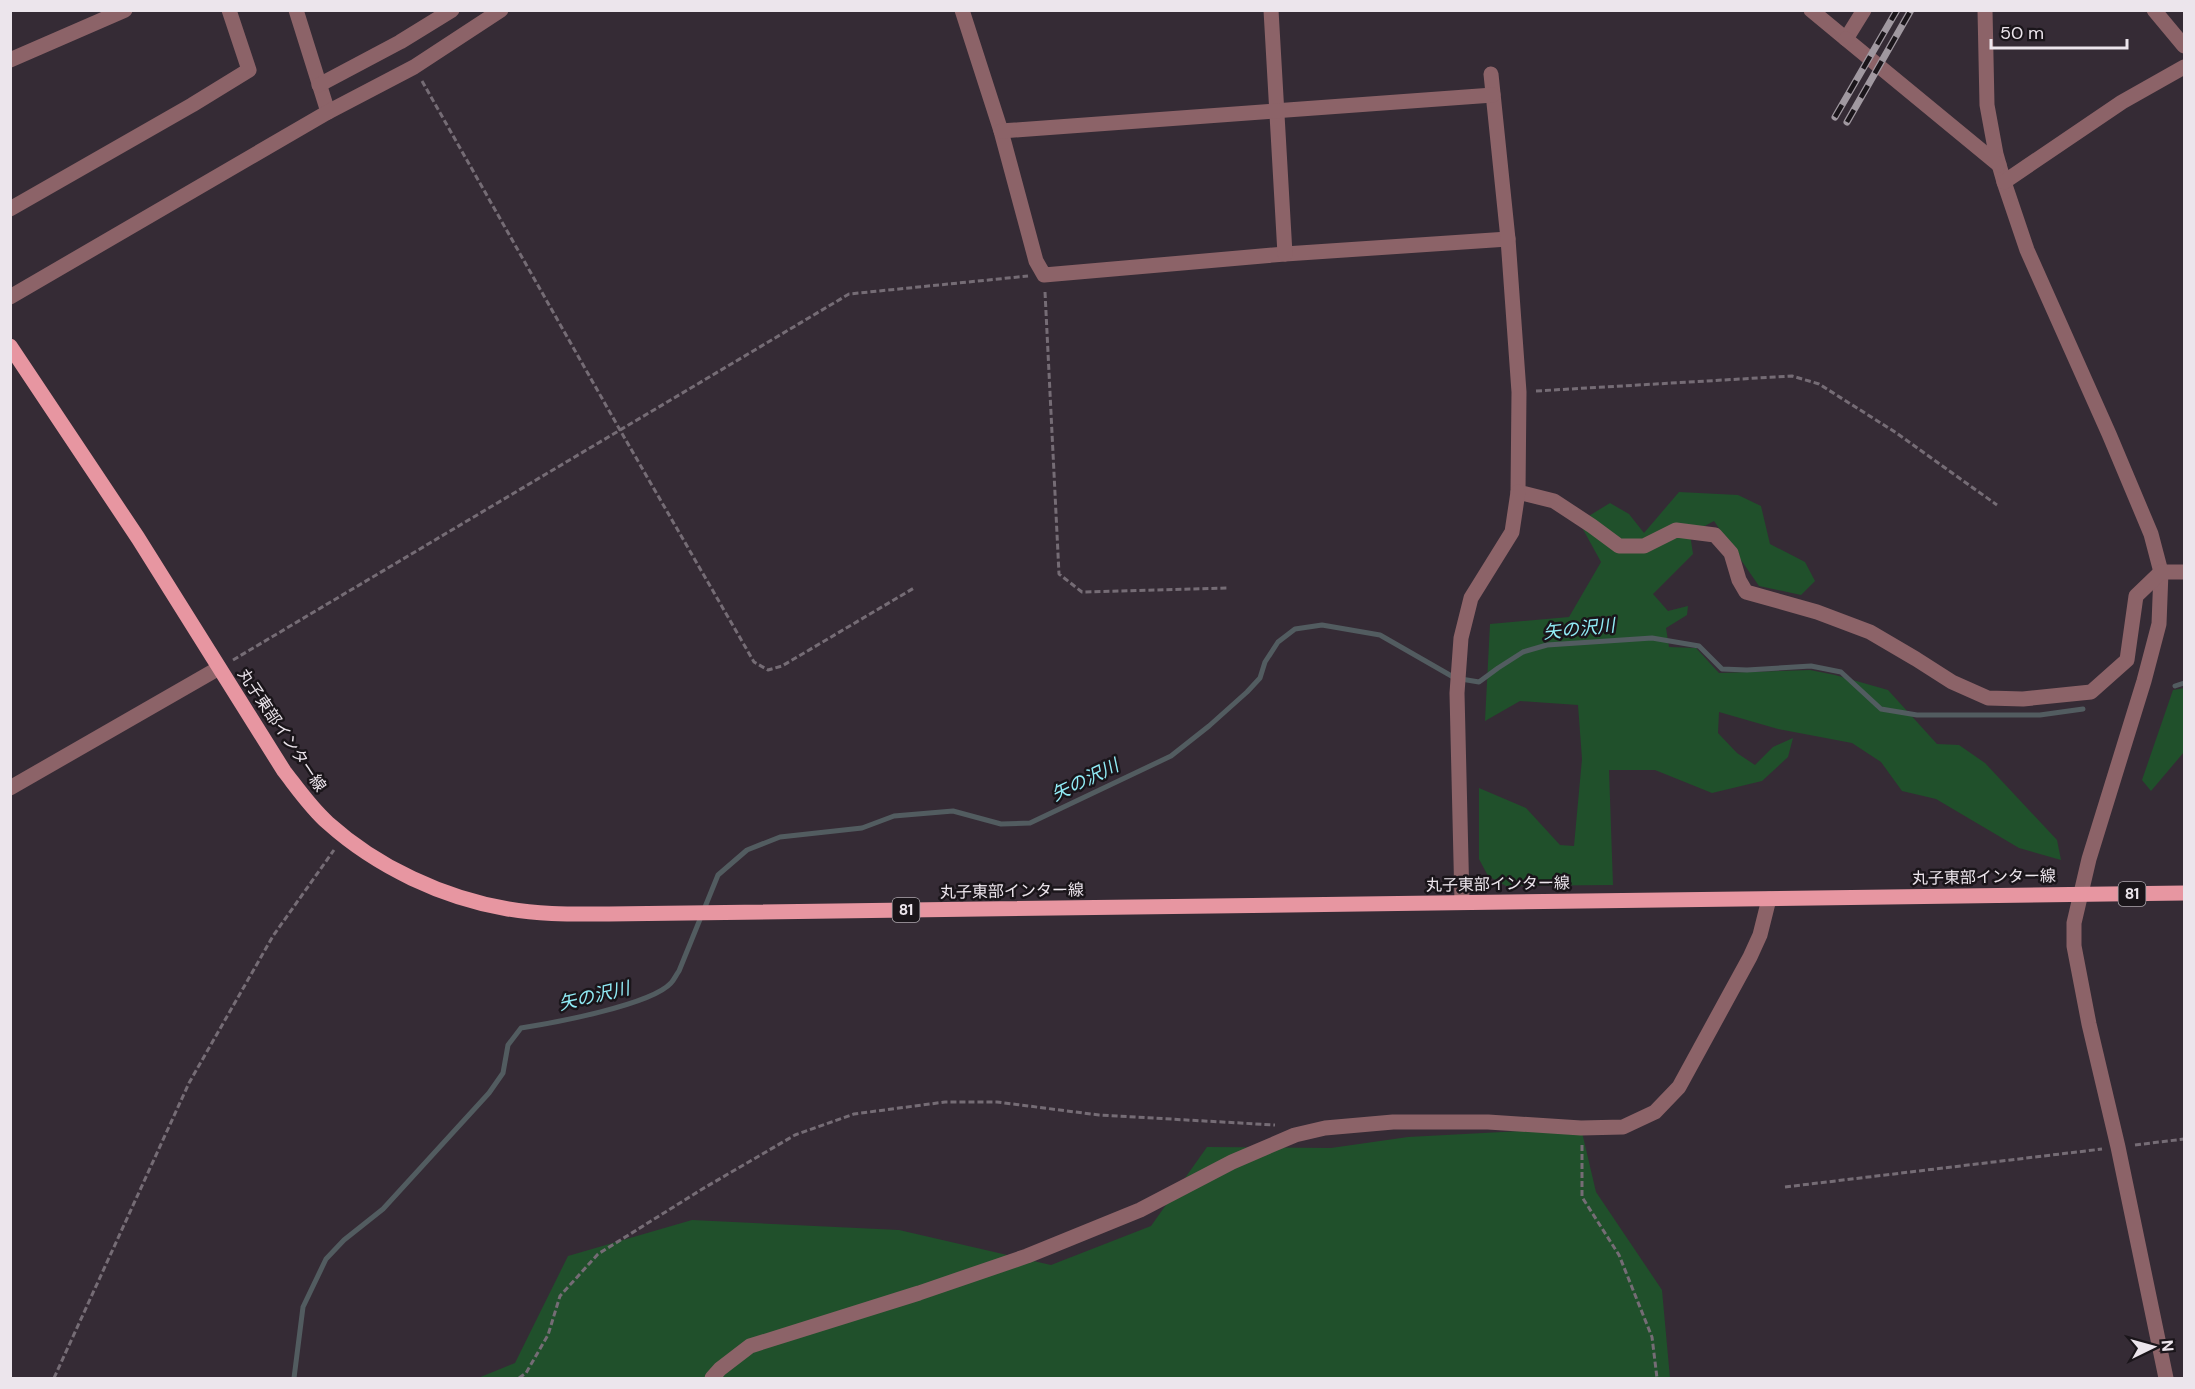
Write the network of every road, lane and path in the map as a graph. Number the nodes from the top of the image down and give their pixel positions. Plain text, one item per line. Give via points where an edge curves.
1 (125, 10) edge
2 (229, 10) edge
3 (296, 10) edge
4 (452, 10) edge
5 (501, 10) edge
6 (962, 10) edge
7 (1271, 10) edge
8 (1811, 10) edge
9 (1864, 10) edge
10 (1985, 10) edge
11 (2154, 10) edge
12 (1846, 39) junction
13 (2184, 46) edge
14 (10, 60) edge
15 (414, 67) junction
16 (2184, 67) edge
17 (1491, 74) dead end
18 (319, 85) junction
19 (1493, 95) junction
20 (1277, 109) junction
21 (328, 112) junction
22 (1001, 131) junction
23 (1999, 165) junction
24 (2004, 182) junction
25 (10, 209) edge
26 (1508, 239) junction
27 (1285, 254) junction
28 (1044, 275) junction
29 (10, 297) edge
30 (10, 346) edge
31 (1519, 392) junction
32 (620, 430) junction
33 (1518, 492) junction
34 (1997, 505) dead end
35 (2161, 572) junction
36 (2184, 572) edge
37 (914, 588) dead end
38 (1227, 588) dead end
39 (219, 668) junction
40 (10, 788) edge
41 (344, 837) junction
42 (2184, 893) edge
43 (2080, 894) junction
44 (1769, 899) junction
45 (1462, 902) junction
46 (1280, 1125) dead end
47 (1581, 1128) junction
48 (2184, 1139) edge
49 (2118, 1147) junction
50 (1785, 1187) dead end
51 (54, 1378) edge
52 (519, 1378) edge
53 (712, 1378) edge
54 (1657, 1378) edge
55 (2166, 1378) edge

1 - 14 street
2 - 25 street via 249,70
3 - 18 street
4 - 18 street
5 - 15 street
6 - 22 street
7 - 20 street
8 - 12 street
9 - 12 street
10 - 23 street via 1986,105
11 - 13 street
12 - 23 street
15 - 21 street
15 - 32 path
16 - 24 street via 2122,102
17 - 19 street
18 - 21 street
19 - 20 street
19 - 26 street
20 - 22 street
20 - 27 street
21 - 29 street
22 - 28 street via 1036,261
23 - 24 street
24 - 35 street via 2027,250 2151,534
26 - 27 street
26 - 31 street
27 - 28 street
28 - 32 path via 849,294
28 - 38 path via 1059,574 1082,592
30 - 39 main road, 丸子東部インター線 / 81
31 - 33 street
31 - 34 path via 1792,376 1819,384 1895,432
32 - 37 path via 754,662 768,670 782,666
32 - 39 path
33 - 35 street via 1554,501 1619,546 1644,546 1676,530 1715,535 1731,553 1746,592 1870,632 1952,682 1988,698 2091,692 2127,660 2136,596
33 - 45 street via 1512,532 1471,598 1461,638 1457,693
35 - 36 street
35 - 43 street via 2159,624 2145,681
39 - 40 street
39 - 41 main road, 丸子東部インター線 / 81 via 284,771 311,806
41 - 45 main road, 丸子東部インター線 / 81 via 369,855 426,884 484,904 533,912
41 - 51 path via 273,936 189,1083
42 - 43 main road, 丸子東部インター線 / 81
43 - 44 main road, 丸子東部インター線 / 81
43 - 49 street via 2074,946
44 - 45 main road, 丸子東部インター線 / 81
44 - 47 street via 1753,950 1679,1087 1655,1112 1623,1127
46 - 52 path via 1099,1115 997,1102 945,1102 854,1114 795,1135 597,1254 561,1296 548,1335 526,1373
47 - 53 street via 1488,1122 1393,1122 1295,1135 1232,1162 1140,1210 1027,1256 750,1346
47 - 54 path via 1582,1197 1619,1255 1652,1337
48 - 49 path
49 - 50 path
49 - 55 street

